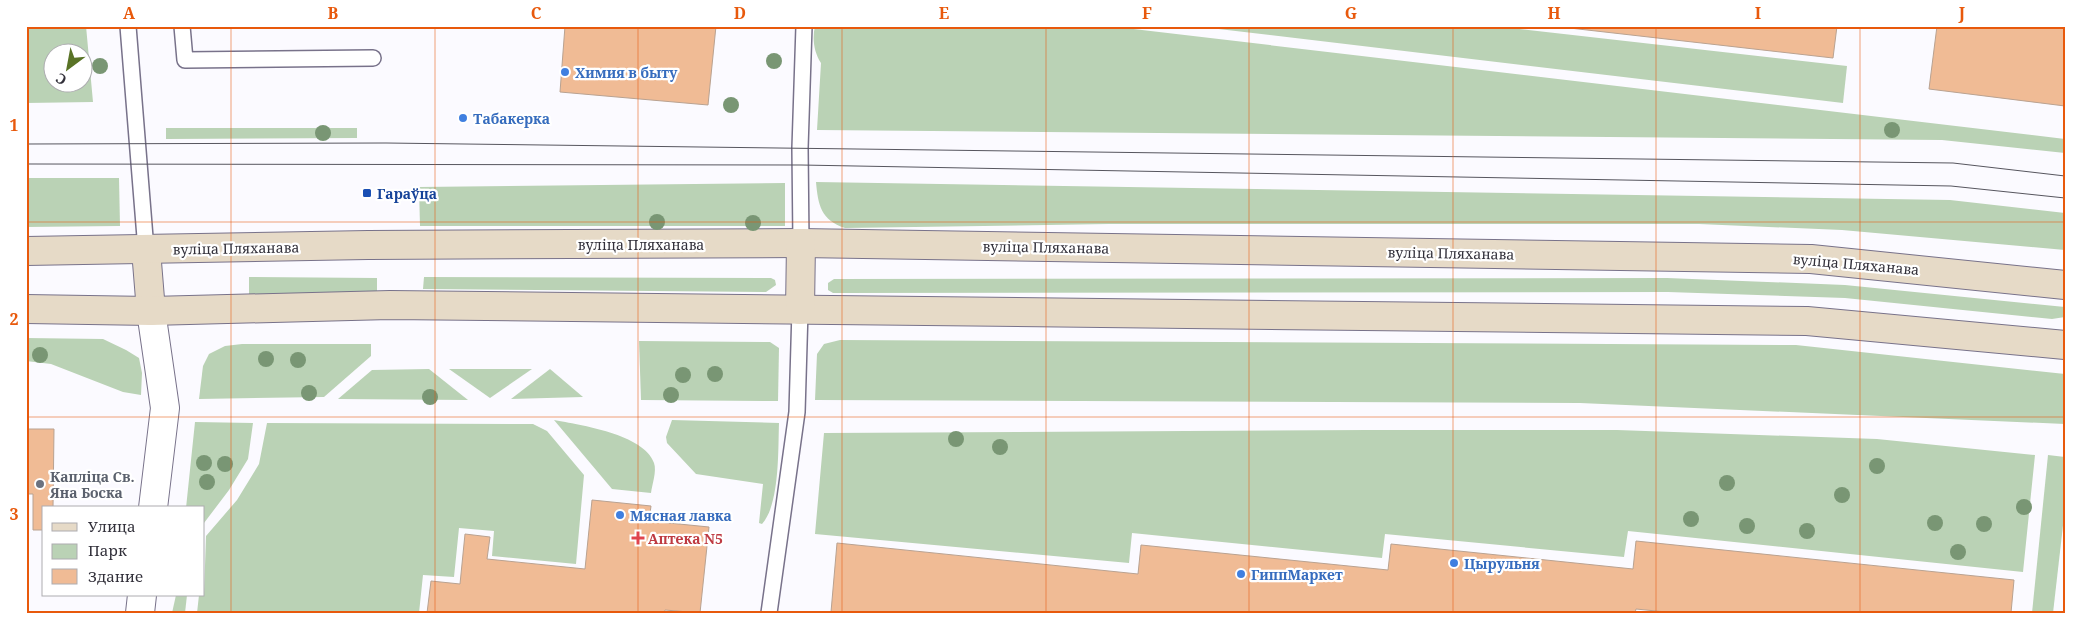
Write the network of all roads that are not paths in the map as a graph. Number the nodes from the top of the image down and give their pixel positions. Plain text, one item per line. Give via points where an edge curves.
1 (128, 26) edge
2 (182, 26) edge
3 (804, 26) edge
4 (373, 58) dead end
5 (801, 243) junction
6 (146, 250) junction
7 (26, 251) edge
8 (2065, 285) edge
9 (26, 309) edge
10 (800, 310) junction
11 (151, 311) junction
12 (2065, 344) edge
13 (153, 506) edge
14 (142, 596) edge
15 (140, 613) edge
16 (769, 613) edge

1 - 6 lane
2 - 4 lane via 185,60
3 - 5 lane
5 - 6 main road, вуліца Пляханава via 368,245
5 - 8 main road, вуліца Пляханава via 1811,258
5 - 10 main road
6 - 7 main road, вуліца Пляханава
6 - 11 main road
9 - 11 main road
10 - 11 main road via 390,306
10 - 12 main road via 1807,321
10 - 16 lane via 797,412
11 - 13 street via 165,408
14 - 15 street

